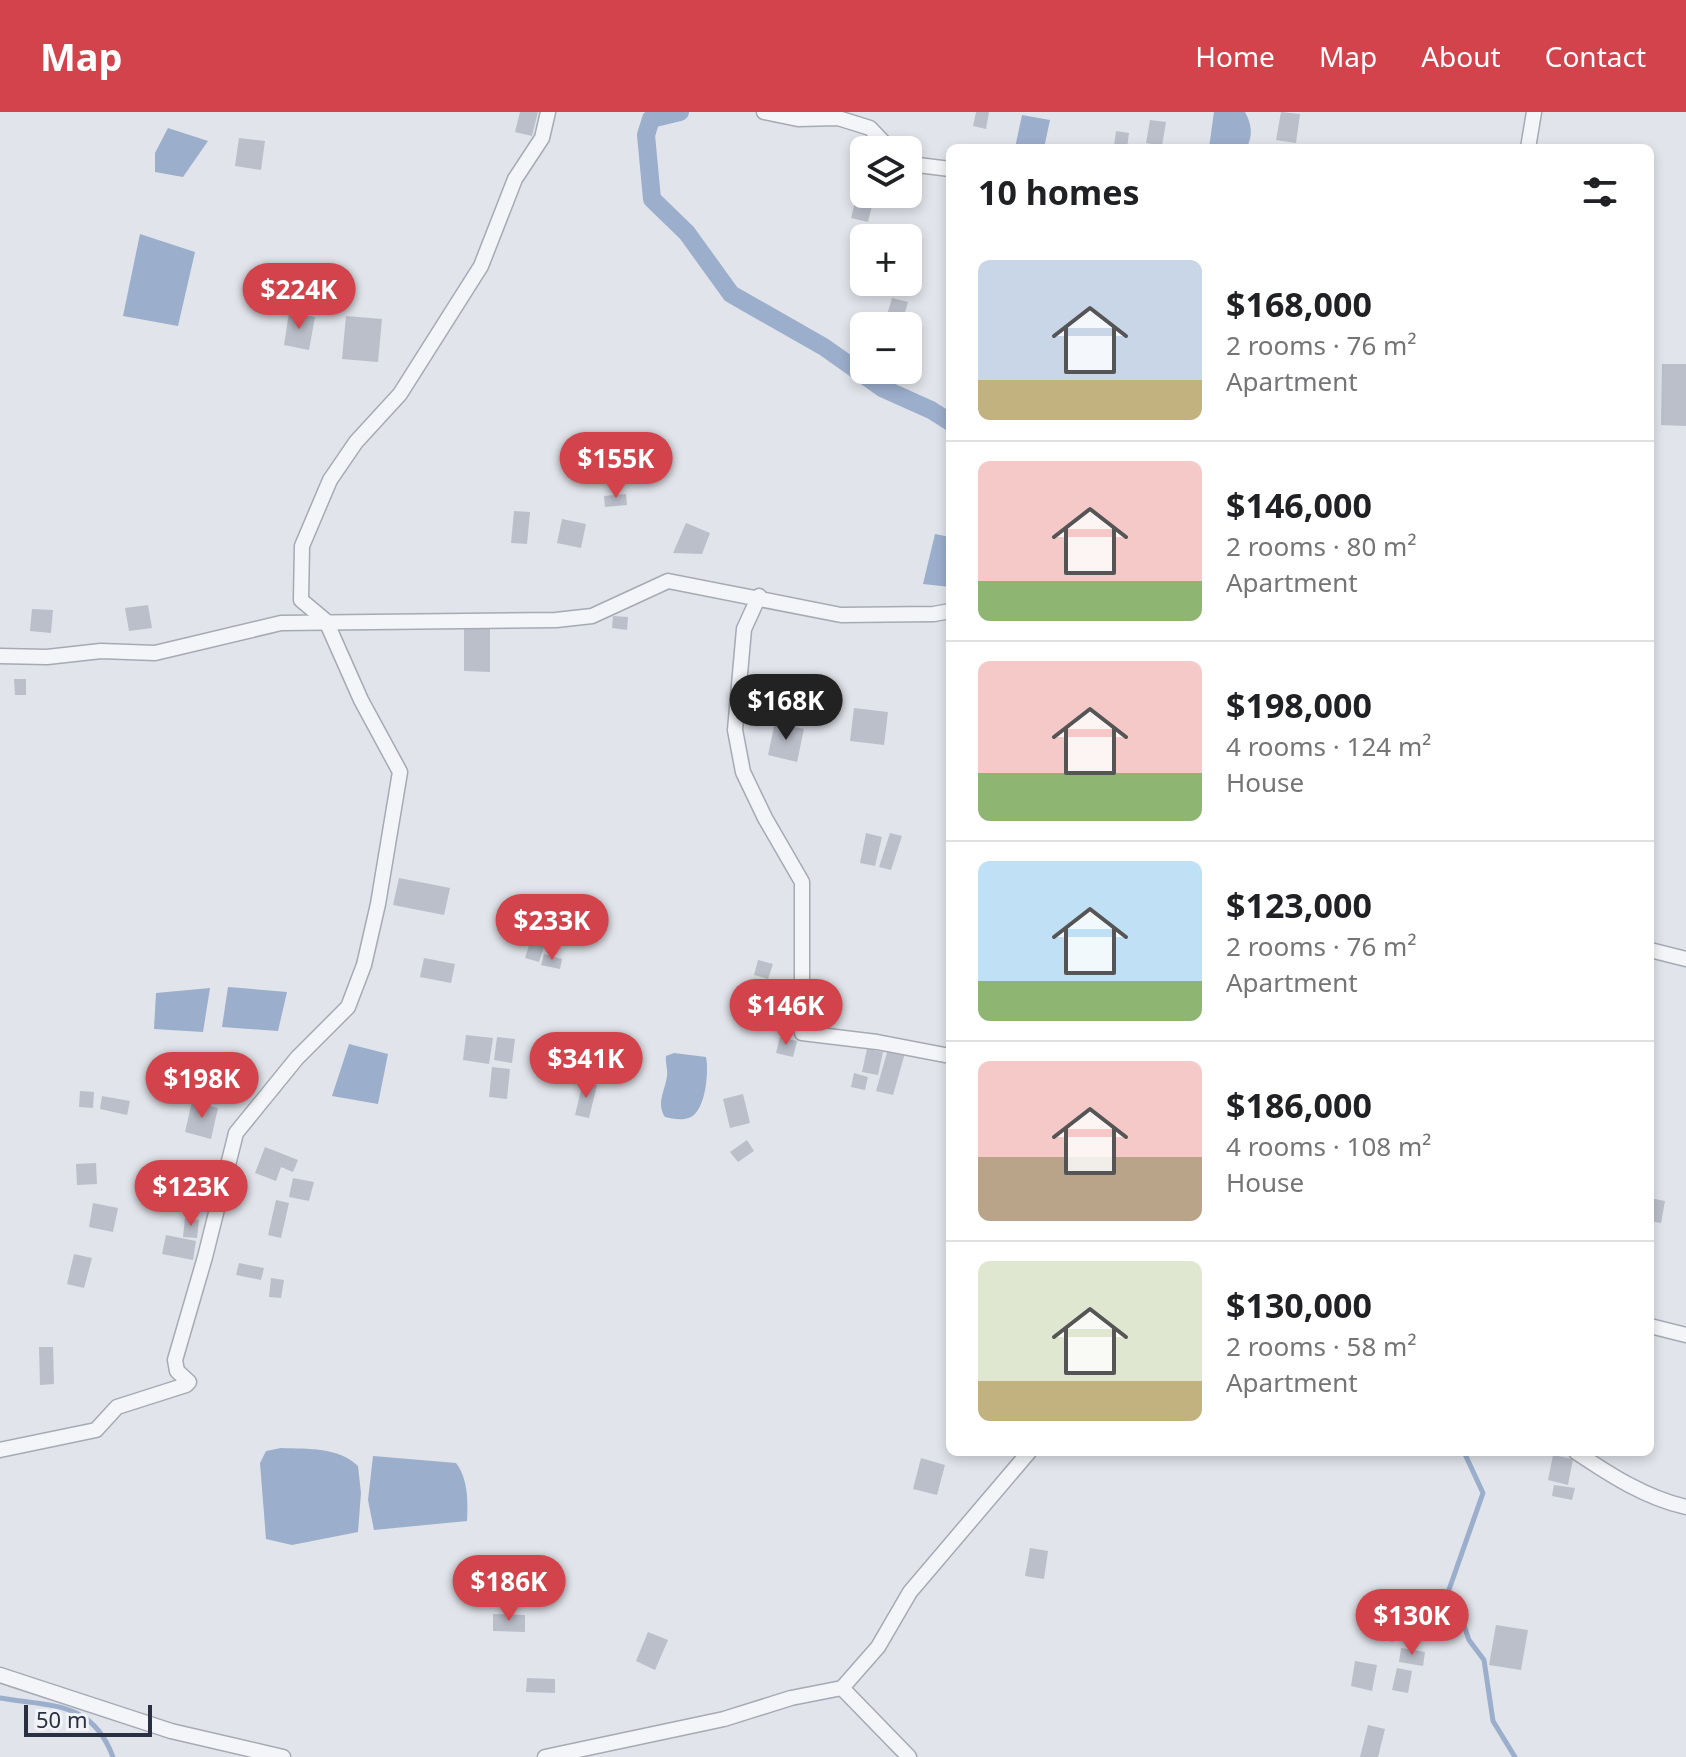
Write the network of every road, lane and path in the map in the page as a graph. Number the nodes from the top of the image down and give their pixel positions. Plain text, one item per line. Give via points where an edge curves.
1 (548, 112) edge
2 (764, 112) edge
3 (1534, 112) edge
4 (878, 136) edge
5 (1529, 144) edge
6 (922, 166) edge
7 (946, 168) edge
8 (759, 596) junction
9 (946, 612) edge
10 (326, 621) junction
11 (0, 656) edge
12 (1654, 951) edge
13 (1686, 959) edge
14 (946, 1055) edge
15 (1654, 1327) edge
16 (1686, 1335) edge
17 (0, 1450) edge
18 (1026, 1456) edge
19 (1582, 1456) edge
20 (1686, 1507) edge
21 (0, 1675) edge
22 (842, 1688) junction
23 (283, 1757) edge
24 (545, 1757) edge
25 (909, 1757) edge

1 - 10 street via 542,138 515,179 481,266 400,394 330,480 302,546 300,581 301,600
2 - 4 street via 798,119 838,118 870,128
3 - 5 street
6 - 7 street
8 - 9 street via 841,615
8 - 10 street via 668,581 592,616
8 - 14 street via 744,629 735,730 743,772 802,882 802,1033
10 - 11 street via 281,623 155,653
10 - 17 street via 400,772 378,904 348,1007 297,1058 236,1133 175,1360 177,1371 189,1382 117,1407 96,1430
12 - 13 street
15 - 16 street
18 - 22 street via 910,1592 878,1647
19 - 20 street via 1663,1502
21 - 23 street via 171,1731
22 - 24 street
22 - 25 street

